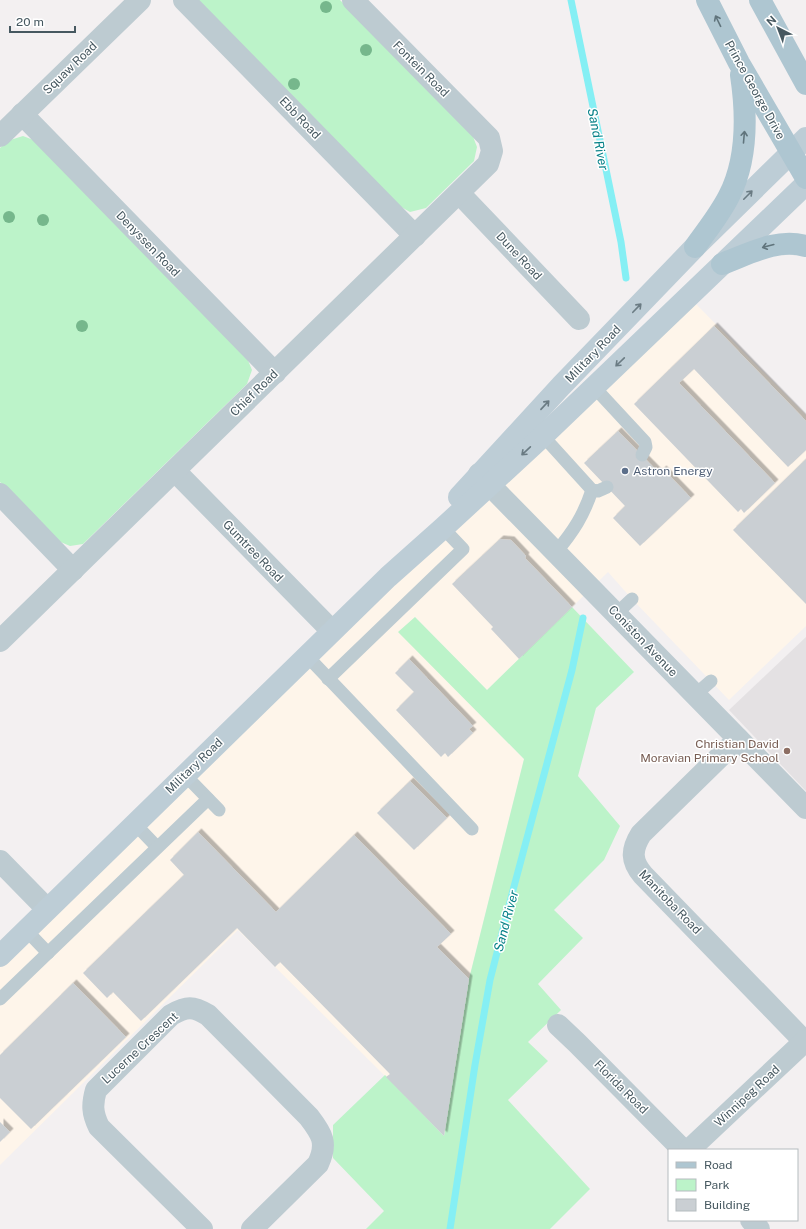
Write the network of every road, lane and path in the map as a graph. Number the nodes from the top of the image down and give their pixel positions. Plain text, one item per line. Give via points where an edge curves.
1 (140, 0) edge
2 (184, 0) edge
3 (353, 0) edge
4 (707, 0) edge
5 (762, 3) edge
6 (806, 53) edge
7 (739, 63) junction
8 (806, 84) edge
9 (22, 114) junction
10 (0, 136) edge
11 (489, 138) joint
12 (806, 138) edge
13 (791, 154) junction
14 (806, 178) edge
15 (806, 184) edge
16 (459, 193) junction
17 (415, 236) junction
18 (806, 246) edge
19 (695, 247) junction
20 (722, 264) junction
21 (579, 319) dead end
22 (274, 373) junction
23 (594, 387) junction
24 (542, 436) junction
25 (642, 455) dead end
26 (175, 471) junction
27 (485, 479) junction
28 (607, 487) dead end
29 (592, 490) junction
30 (0, 494) edge
31 (443, 528) junction
32 (556, 552) junction
33 (73, 570) junction
34 (388, 577) junction
35 (632, 599) dead end
36 (616, 614) junction
37 (332, 631) junction
38 (0, 641) edge
39 (307, 656) junction
40 (328, 679) junction
41 (738, 739) junction
42 (185, 775) junction
43 (208, 799) junction
44 (806, 808) edge
45 (219, 810) dead end
46 (135, 824) junction
47 (472, 829) dead end
48 (158, 847) junction
49 (0, 861) edge
50 (48, 910) junction
51 (26, 930) junction
52 (48, 953) junction
53 (0, 956) edge
54 (0, 999) edge
55 (558, 1025) dead end
56 (805, 1042) edge
57 (682, 1149) edge
58 (690, 1149) edge
59 (751, 1221) edge
60 (202, 1229) edge
61 (252, 1229) edge
62 (759, 1229) edge

1 - 9 street, Squaw Road
2 - 17 street, Ebb Road
3 - 11 street, Fontein Road
7 -> 4 main road, Prince George Drive
5 - 6 main road via 787,36
5 - 8 main road
7 - 13 main road, Prince George Drive
19 -> 7 main road via 730,195 743,151 744,97
9 - 10 street, Squaw Road
9 - 22 street, Denyssen Road
11 - 16 street, Chief Road via 492,151 488,164
12 - 13 main road, Military Road
13 - 14 main road, Prince George Drive
19 -> 13 main road, Military Road
15 - 20 main road, Military Road
16 - 17 street, Chief Road
16 - 21 street, Dune Road
17 - 22 street, Chief Road
18 -> 20 main road via 796,243 770,245
27 -> 19 main road, Military Road
20 -> 23 main road, Military Road
22 - 26 street, Chief Road
23 - 24 main road, Military Road
23 - 25 lane via 646,442
24 -> 27 main road, Military Road
24 - 29 lane
26 - 33 street, Chief Road
26 - 37 street, Gumtree Road
27 - 31 main road, Military Road
27 - 32 street, Coniston Avenue
27 - 34 main road, Military Road
28 - 29 lane
29 - 32 lane via 582,516
30 - 33 street
31 - 34 main road, Military Road
31 - 40 lane via 463,549
32 - 36 street, Coniston Avenue
33 - 38 street, Chief Road
34 - 37 main road, Military Road
35 - 36 lane
36 - 41 street, Coniston Avenue via 703,688
37 - 39 main road, Military Road
39 - 40 lane
39 - 42 main road, Military Road
40 - 47 lane
41 - 44 street, Coniston Avenue
41 - 56 street, Manitoba Road via 641,834 633,855 636,867 643,875
42 - 43 lane
42 - 46 main road, Military Road
43 - 45 lane
43 - 48 lane
46 - 48 lane
46 - 50 main road, Military Road
48 - 52 lane
49 - 50 street
50 - 51 main road, Military Road
51 - 52 lane
51 - 53 main road, Military Road
52 - 54 lane
55 - 57 street, Florida Road
56 - 58 street, Winnipeg Road
59 - 62 street
60 - 61 street, Lucerne Crescent via 99,1127 92,1108 96,1090 171,1015 183,1008 198,1009 208,1014 309,1117 319,1130 323,1142 323,1153 318,1164

